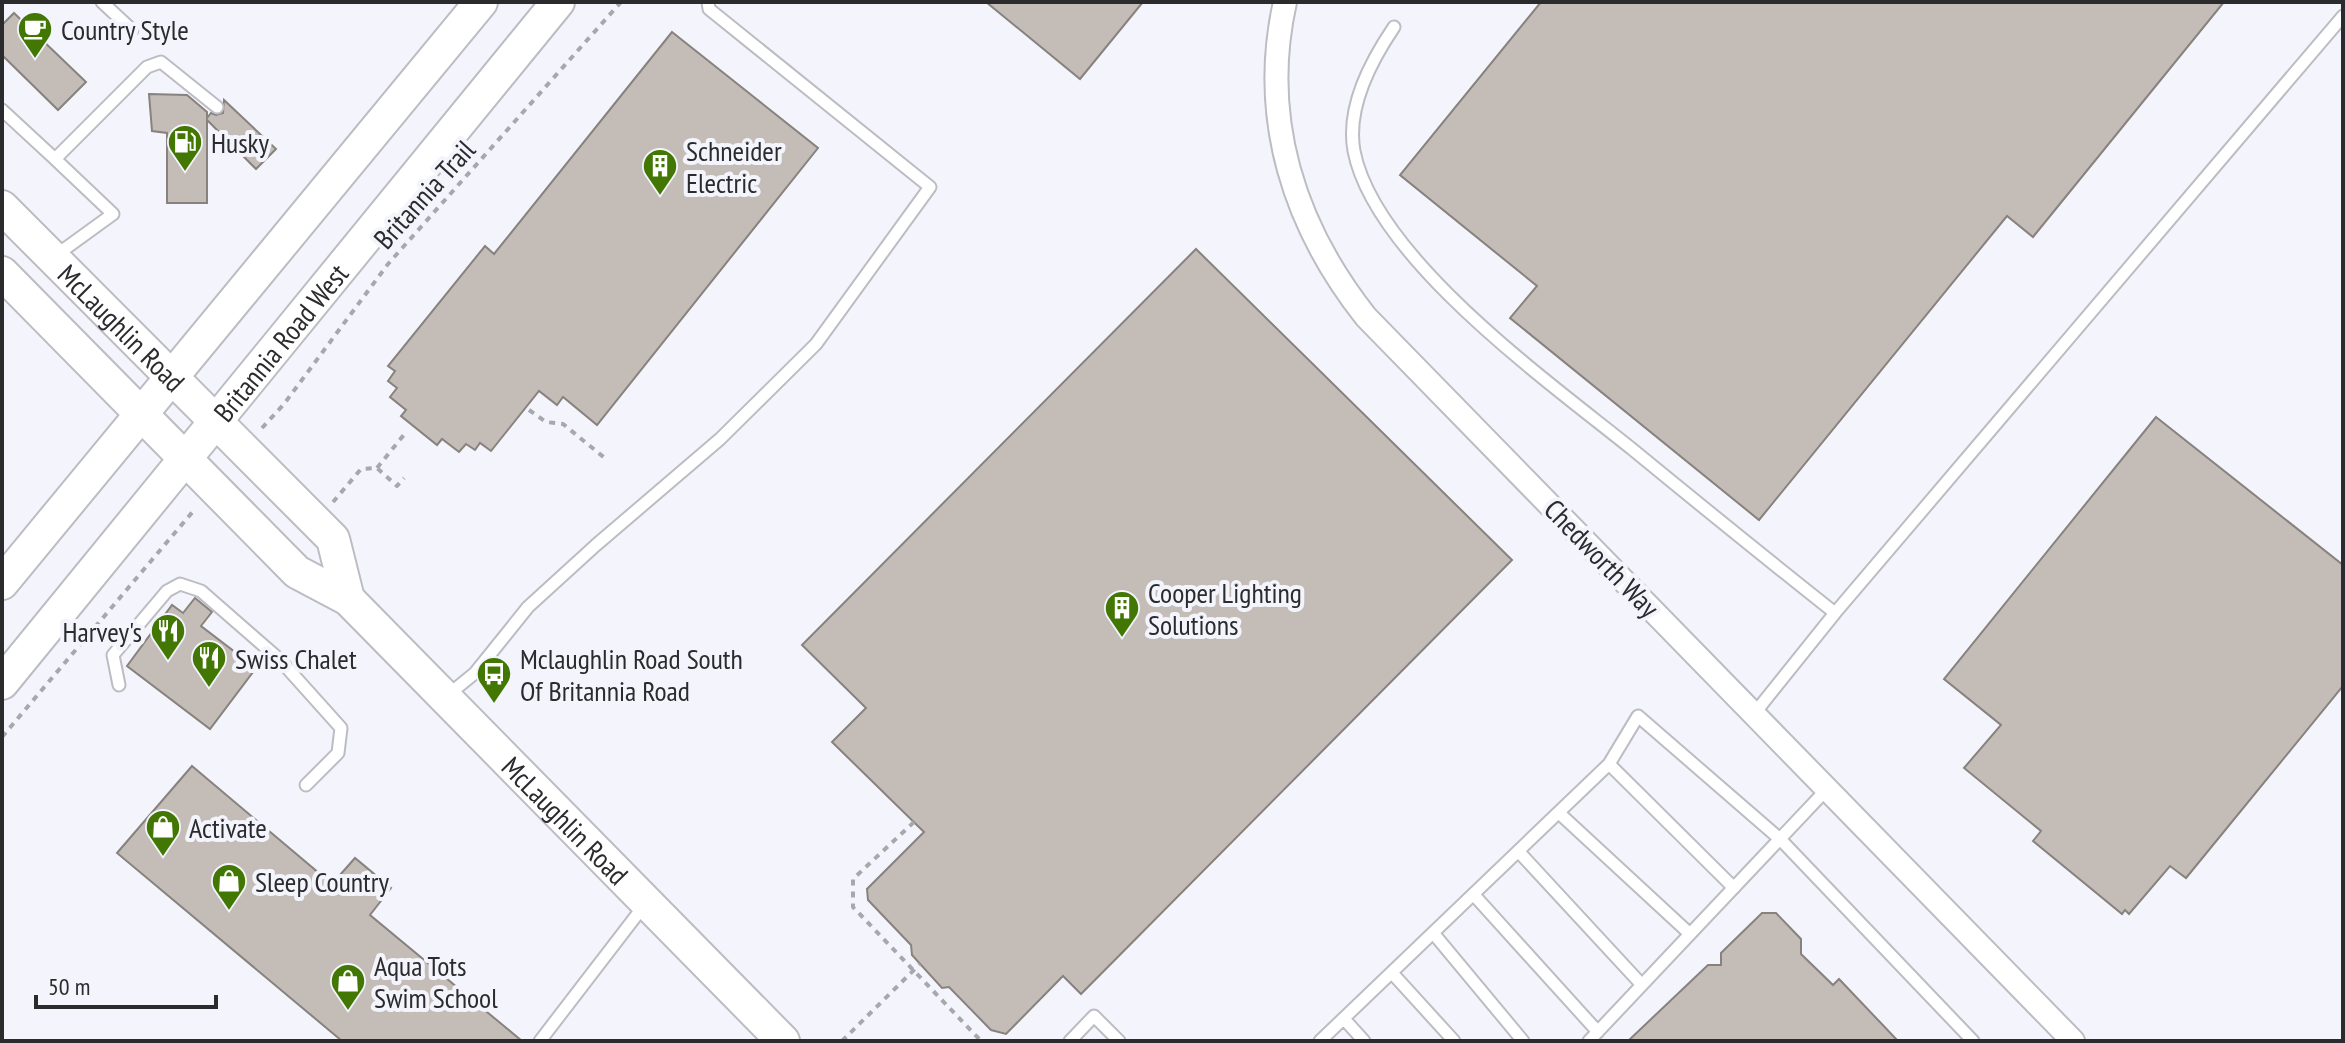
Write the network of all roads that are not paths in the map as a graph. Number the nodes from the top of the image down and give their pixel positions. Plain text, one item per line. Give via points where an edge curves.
1 (102, 2) edge
2 (481, 2) edge
3 (558, 2) edge
4 (708, 2) edge
5 (1285, 2) edge
6 (2343, 16) edge
7 (1394, 27) dead end
8 (132, 30) dead end
9 (217, 107) dead end
10 (2, 110) edge
11 (55, 159) junction
12 (2, 207) edge
13 (52, 258) junction
14 (2, 273) edge
15 (173, 378) junction
16 (142, 415) junction
17 (217, 422) junction
18 (186, 460) junction
19 (2, 583) edge
20 (348, 599) junction
21 (1835, 613) junction
22 (2, 683) edge
23 (119, 685) dead end
24 (445, 698) junction
25 (1754, 714) junction
26 (1609, 764) junction
27 (306, 785) dead end
28 (1827, 789) junction
29 (1559, 813) junction
30 (1780, 839) junction
31 (1519, 852) junction
32 (1734, 888) junction
33 (1474, 895) junction
34 (647, 903) junction
35 (1434, 934) junction
36 (1690, 934) junction
37 (1393, 974) junction
38 (1642, 985) junction
39 (1345, 1020) junction
40 (1593, 1036) edge
41 (545, 1039) edge
42 (783, 1041) edge
43 (1070, 1041) edge
44 (1119, 1041) edge
45 (1320, 1041) edge
46 (1364, 1041) edge
47 (1454, 1041) edge
48 (1523, 1041) edge
49 (1973, 1041) edge
50 (2073, 1041) edge

1 - 8 lane
2 - 15 street
3 - 17 street, Britannia Road West
4 - 24 lane via 709,9 930,187 816,344 720,439 528,607 475,673
5 - 25 street, Chedworth Way via 1276,83 1285,158 1308,226 1344,288 1366,317
6 - 21 lane
7 - 21 lane via 1372,60 1354,124 1354,150 1382,214 1427,273 1485,329
9 - 11 lane via 161,62 147,67
10 - 11 lane
11 - 13 lane via 113,214
12 - 13 street, McLaughlin Road
13 - 15 street, McLaughlin Road
14 - 16 street, McLaughlin Road
15 - 16 street
15 - 17 street, McLaughlin Road
16 - 18 street, McLaughlin Road
16 - 19 street
17 - 18 street, Britannia Road West
17 - 20 street, McLaughlin Road via 333,539
18 - 20 street, McLaughlin Road via 297,572
18 - 22 street, Britannia Road West
20 - 24 street, McLaughlin Road
21 - 25 lane
23 - 27 lane via 113,655 167,591 180,584 201,591 280,660 341,728 338,753
24 - 34 street, McLaughlin Road
25 - 28 street, Chedworth Way
26 - 29 lane
26 - 30 lane via 1638,716
26 - 32 lane
28 - 30 lane
28 - 50 street, Chedworth Way
29 - 31 lane
29 - 36 lane
30 - 32 lane
30 - 49 lane
31 - 33 lane
31 - 38 lane
32 - 36 lane
33 - 35 lane
33 - 40 lane
34 - 41 lane
34 - 42 street, McLaughlin Road
35 - 37 lane
35 - 48 lane
36 - 38 lane
37 - 39 lane
37 - 47 lane
38 - 40 lane
39 - 45 lane
39 - 46 lane
43 - 44 lane via 1094,1016

